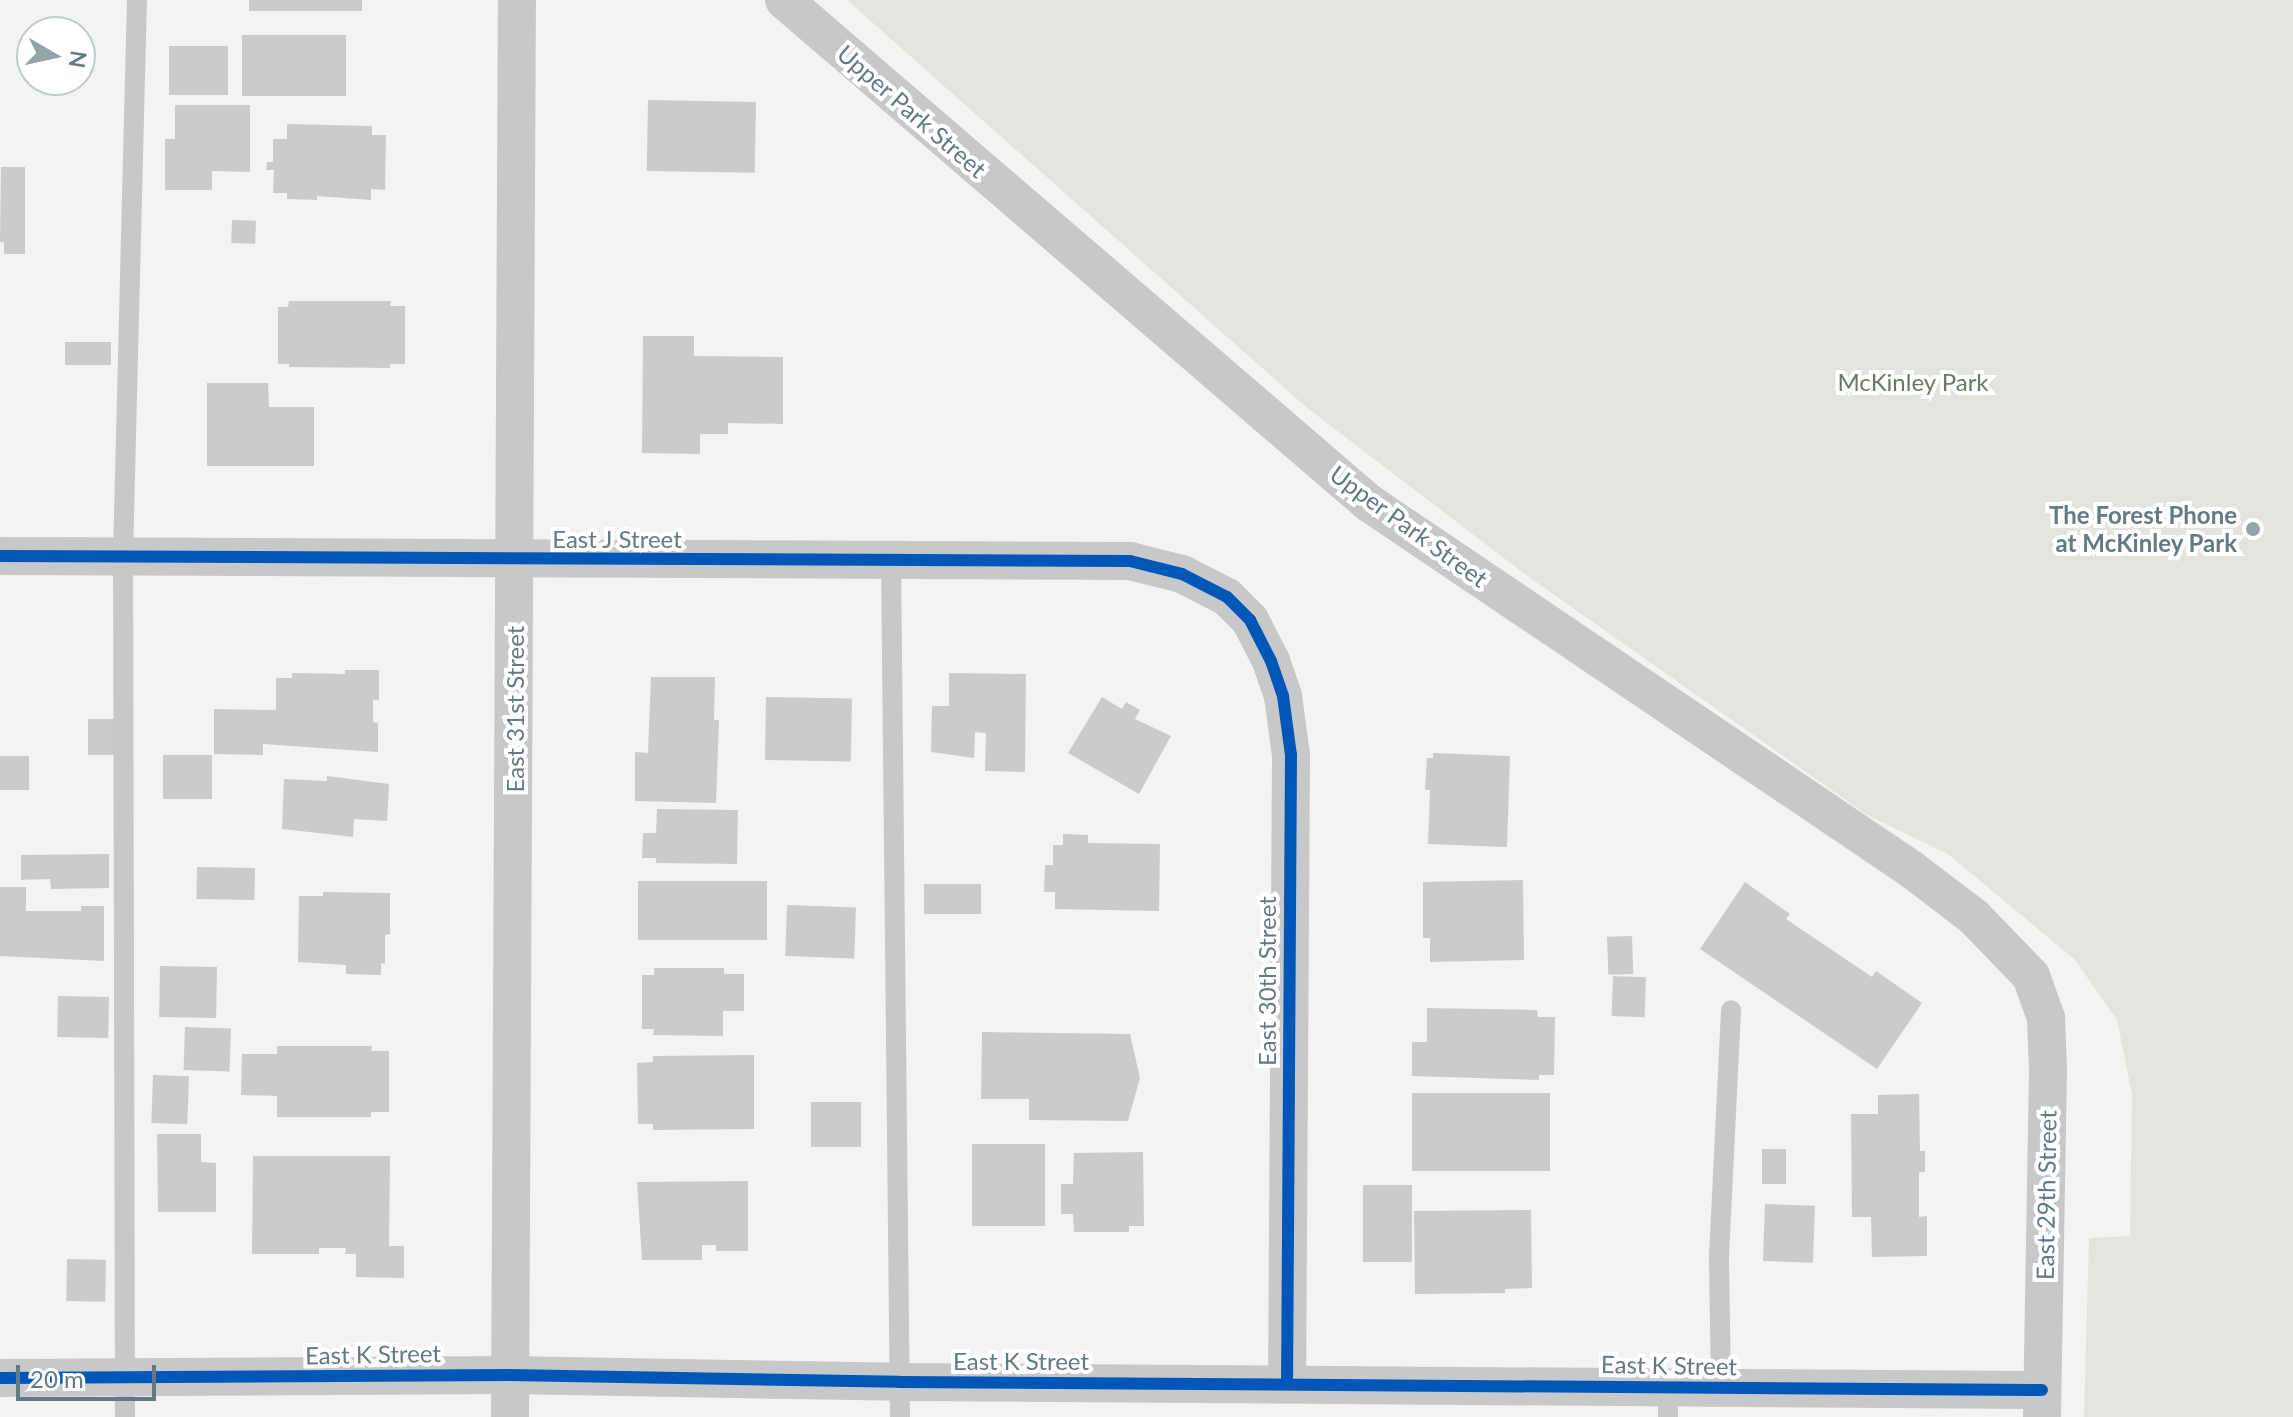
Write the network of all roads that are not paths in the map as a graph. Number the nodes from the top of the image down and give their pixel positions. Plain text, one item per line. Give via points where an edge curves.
1 (137, 0) edge
2 (517, 0) edge
3 (784, 0) edge
4 (123, 555) junction
5 (0, 556) edge
6 (891, 560) junction
7 (516, 561) junction
8 (1227, 597) joint
9 (2031, 976) joint
10 (1731, 1010) dead end
11 (509, 1375) junction
12 (0, 1378) edge
13 (126, 1378) junction
14 (1287, 1383) junction
15 (1721, 1388) junction
16 (899, 1400) edge
17 (1668, 1402) edge
18 (2042, 1403) edge
19 (125, 1417) edge
20 (510, 1417) edge

1 - 4 lane
2 - 7 street, East 31st Street
3 - 9 street, Upper Park Street via 1369,503 1911,869 1974,917
4 - 5 street, East J Street
4 - 7 street, East J Street
4 - 13 lane
6 - 7 street, East J Street
6 - 8 street, East J Street via 1130,561 1182,574
6 - 16 lane
7 - 11 street, East 31st Street
8 - 14 street, East 30th Street via 1250,620 1271,661 1283,696 1291,755
9 - 18 street, East 29th Street via 2046,1018 2048,1071
10 - 15 lane via 1721,1195
11 - 13 street, East K Street
11 - 16 street, East K Street
11 - 20 street, East 31st Street
12 - 13 street, East K Street
13 - 19 lane
14 - 16 street, East K Street
14 - 17 street, East K Street
15 - 17 street, East K Street
15 - 18 street, East K Street

